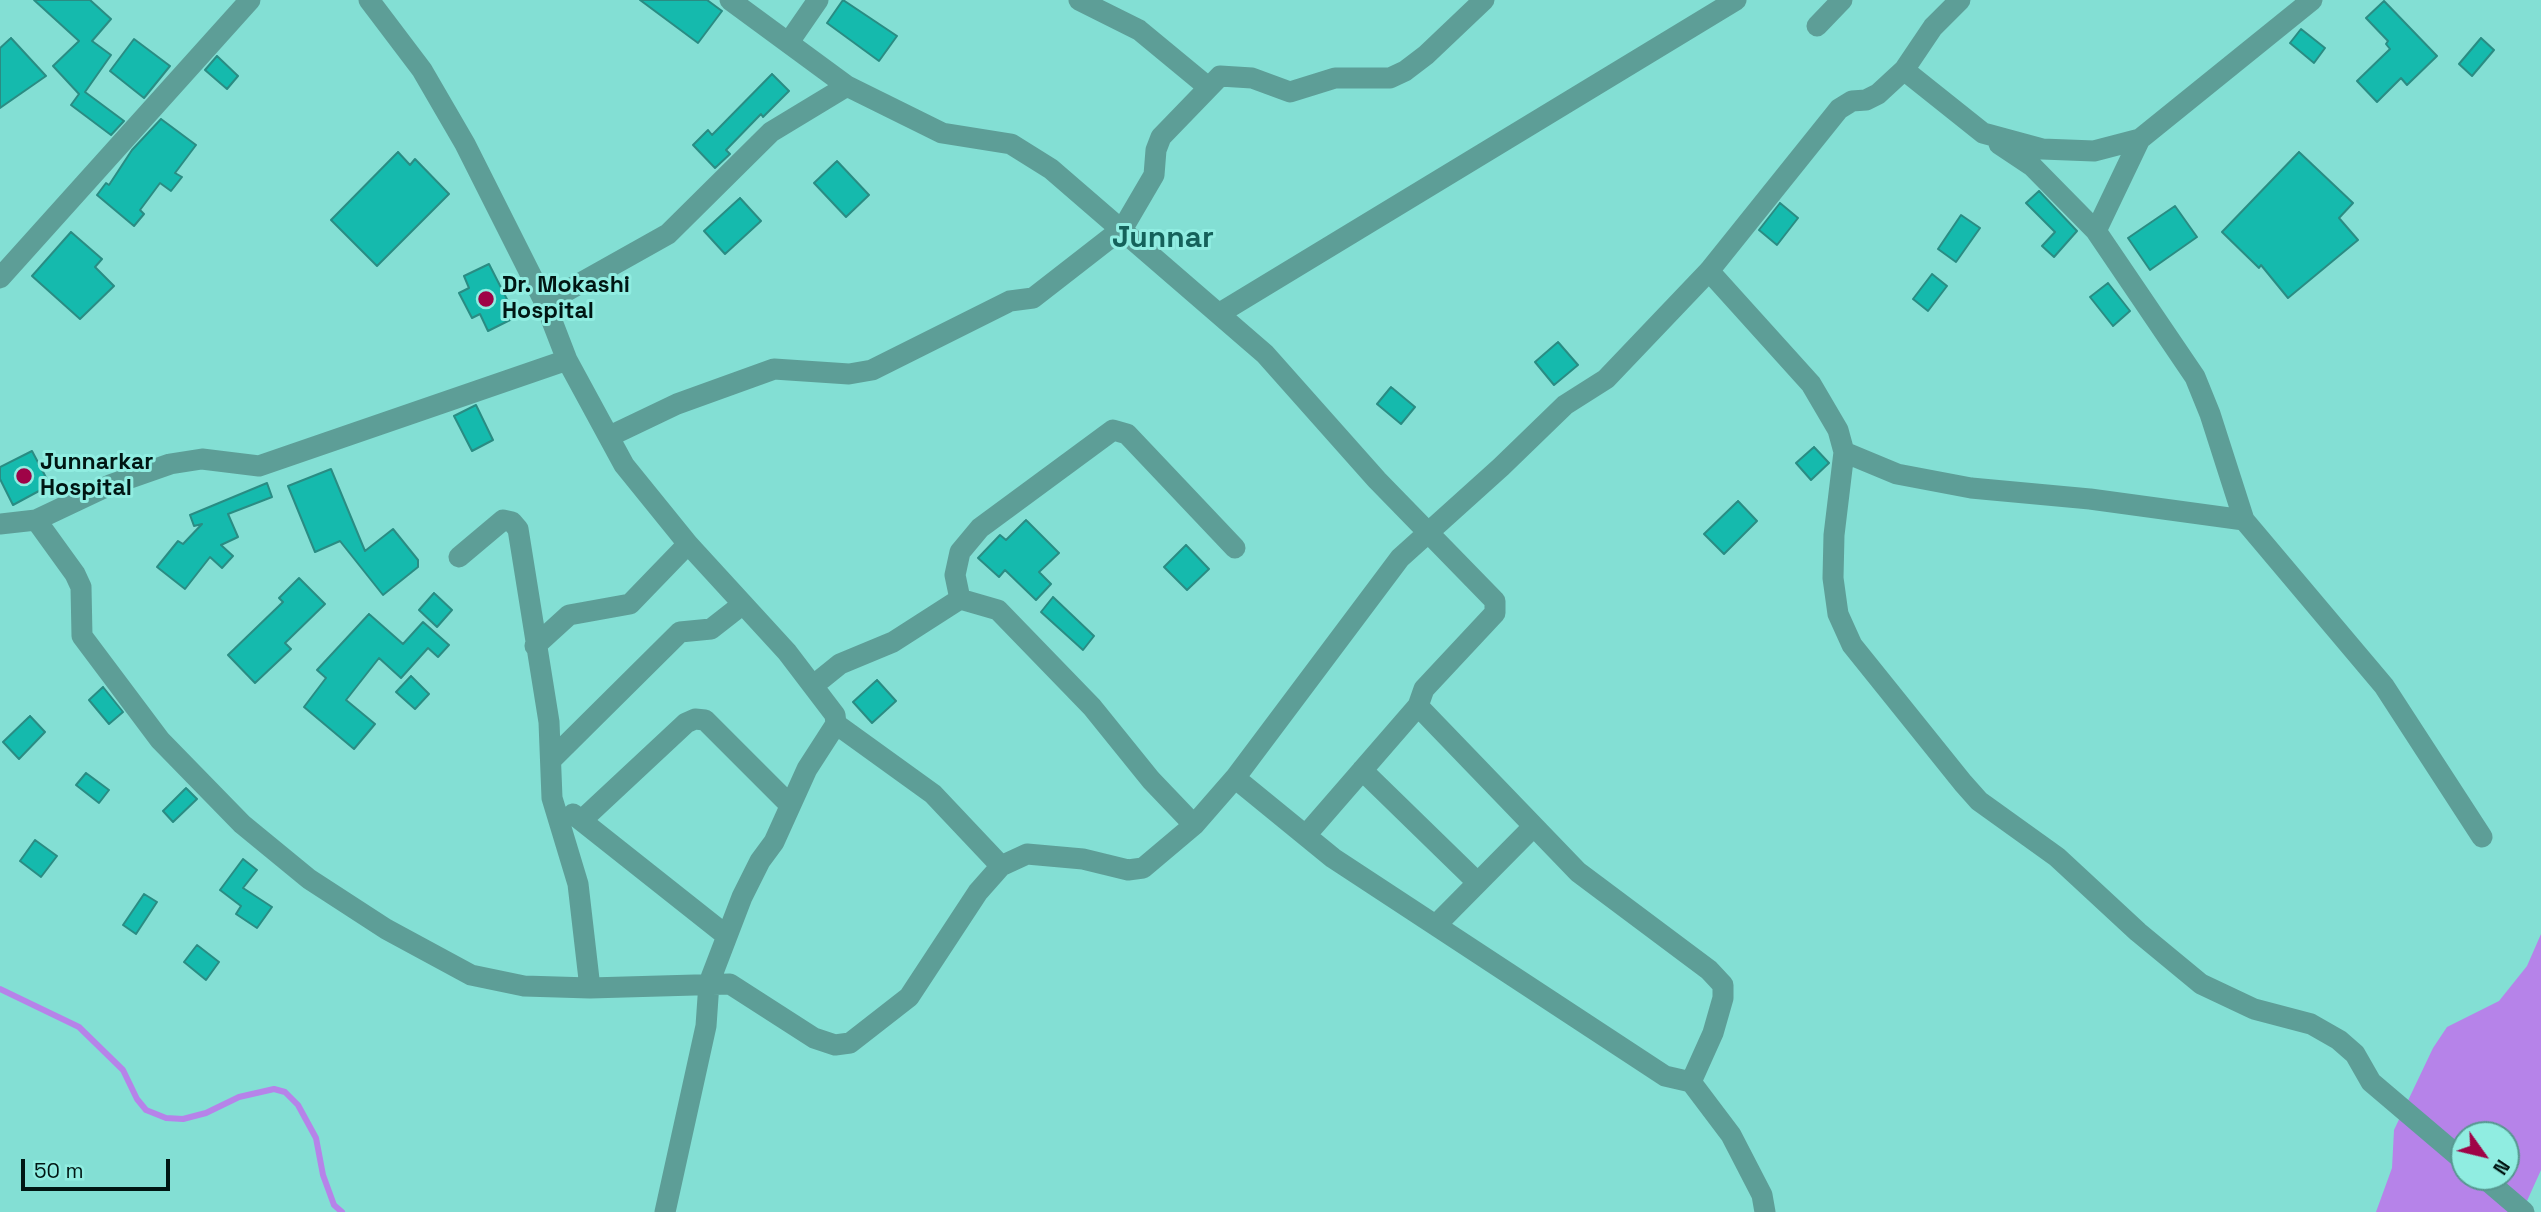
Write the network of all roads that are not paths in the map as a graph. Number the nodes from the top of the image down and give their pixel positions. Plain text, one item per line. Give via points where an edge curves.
1 (250, 0) edge
2 (369, 0) edge
3 (730, 0) edge
4 (818, 0) edge
5 (1079, 0) edge
6 (1484, 0) edge
7 (1736, 0) edge
8 (1842, 0) edge
9 (1961, 0) edge
10 (2312, 0) edge
11 (1817, 26) dead end
12 (789, 42) junction
13 (1904, 70) junction
14 (847, 86) junction
15 (1208, 87) junction
16 (1983, 133) junction
17 (2140, 139) junction
18 (1123, 228) junction
19 (2095, 231) junction
20 (1709, 271) junction
21 (0, 278) edge
22 (545, 303) junction
23 (1220, 313) junction
24 (567, 360) junction
25 (610, 436) junction
26 (1844, 452) junction
27 (36, 520) junction
28 (2245, 520) junction
29 (0, 524) edge
30 (1428, 532) junction
31 (688, 544) junction
32 (1236, 548) dead end
33 (459, 557) dead end
34 (960, 599) junction
35 (743, 604) junction
36 (535, 646) junction
37 (814, 685) junction
38 (1418, 706) junction
39 (836, 724) junction
40 (552, 759) junction
41 (1362, 771) junction
42 (1234, 778) junction
43 (552, 798) junction
44 (789, 803) junction
45 (582, 820) junction
46 (1194, 825) junction
47 (1533, 827) junction
48 (1306, 835) junction
49 (2482, 837) dead end
50 (1000, 866) junction
51 (1477, 882) junction
52 (1437, 924) junction
53 (727, 936) junction
54 (709, 983) junction
55 (590, 988) junction
56 (1691, 1082) junction
57 (2450, 1149) edge
58 (2499, 1191) edge
59 (667, 1211) edge
60 (1765, 1212) edge
61 (2524, 1212) edge

1 - 21 street
2 - 22 street via 422,70 459,133
3 - 12 street
4 - 12 street
5 - 15 street via 1139,30
6 - 15 street via 1426,55 1390,78 1335,78 1290,92 1232,75 1220,76
7 - 23 street
8 - 11 street
9 - 13 street via 1933,27
10 - 17 street
12 - 14 street
13 - 16 street
13 - 20 street via 1878,94 1839,109
14 - 18 street via 942,133 1010,144 1051,169
14 - 22 street via 771,132 668,234
15 - 18 street via 1161,136 1154,175
16 - 17 street via 2042,149 2094,151
16 - 19 street via 2032,166
17 - 19 street
18 - 23 street
18 - 25 street via 1043,293 1010,301 872,370 849,374 774,369 677,404
19 - 28 street via 2195,377
20 - 26 street via 1811,384 1838,430
20 - 30 street via 1606,379 1565,405
22 - 24 street
23 - 30 street via 1265,354
24 - 25 street
24 - 27 street via 259,466 202,459 170,464 110,485
25 - 31 street via 624,465
26 - 28 street via 1897,474 1971,488
26 - 57 street via 1833,535 1838,614 1852,645 1963,783 1979,801 2057,857 2201,984 2254,1009 2311,1024 2355,1054 2371,1082
27 - 29 street
27 - 55 street via 81,587 82,636 91,650 160,740 242,824 309,879 386,929 471,975 524,986
28 - 49 street via 2384,686
30 - 38 street via 1495,601 1495,613 1423,689
30 - 42 street via 1399,558
31 - 35 street
31 - 36 street via 631,604 569,615
32 - 34 street via 1127,434 1113,430 980,528 960,552 955,575
33 - 36 street via 503,520 518,529
34 - 37 street via 893,642 840,664
34 - 46 street via 998,610
35 - 37 street
35 - 40 street via 711,629 680,632
36 - 40 street
37 - 39 street via 835,715
38 - 41 street
38 - 47 street
39 - 44 street
39 - 50 street via 933,794
40 - 43 street
41 - 48 street
41 - 51 street
42 - 46 street
42 - 48 street
43 - 45 street
43 - 55 street via 578,884
44 - 45 street via 705,720 695,719
44 - 53 street
45 - 53 street
46 - 50 street via 1143,868 1128,870 1083,859 1027,854
47 - 51 street
47 - 56 street via 1578,872 1723,985 1713,1034
48 - 52 street via 1333,858
50 - 54 street via 909,997 850,1043 835,1045 814,1038 748,993 730,984
51 - 52 street
52 - 56 street via 1665,1076
53 - 54 street
54 - 55 street
54 - 59 street via 706,1026
56 - 60 street via 1731,1135 1762,1195
58 - 61 street

